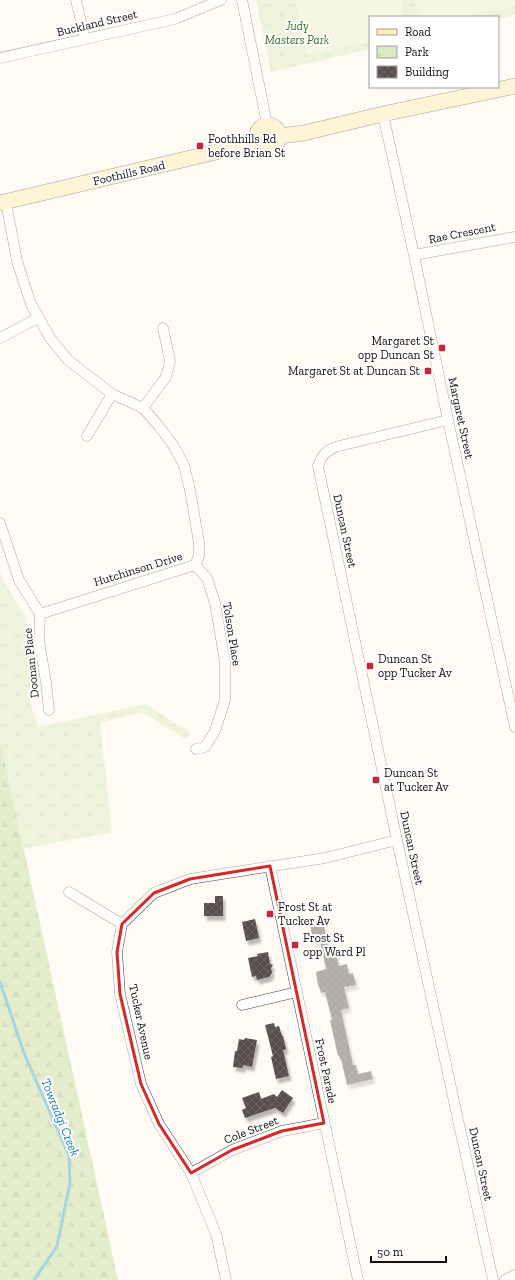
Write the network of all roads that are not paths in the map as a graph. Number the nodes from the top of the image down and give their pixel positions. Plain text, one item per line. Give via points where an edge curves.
1 (76, 0) edge
2 (221, 0) edge
3 (242, 0) edge
4 (85, 39) junction
5 (0, 58) edge
6 (515, 86) edge
7 (383, 114) junction
8 (267, 124) junction
9 (280, 136) junction
10 (257, 140) junction
11 (3, 202) edge
12 (515, 237) edge
13 (414, 256) junction
14 (38, 318) junction
15 (163, 328) dead end
16 (0, 338) edge
17 (112, 394) junction
18 (143, 408) junction
19 (448, 420) junction
20 (87, 436) dead end
21 (0, 523) edge
22 (195, 565) junction
23 (40, 614) junction
24 (49, 710) dead end
25 (515, 727) edge
26 (196, 749) dead end
27 (397, 840) junction
28 (270, 866) junction
29 (70, 892) dead end
30 (122, 924) junction
31 (297, 992) junction
32 (242, 1005) dead end
33 (324, 1123) junction
34 (191, 1173) junction
35 (515, 1275) edge
36 (226, 1280) edge
37 (358, 1280) edge
38 (493, 1280) edge
39 (505, 1280) edge

1 - 4 street
2 - 4 street, Buckland Street via 175,19
3 - 8 street
4 - 5 street, Buckland Street
6 - 7 main road
7 - 9 main road via 304,133
7 - 13 street, Margaret Street
8 - 9 main road via 275,127
8 - 10 main road via 259,128
9 - 10 main road via 277,144 269,148
10 - 11 main road, Foothills Road via 237,147
11 - 14 street, Hutchinson Drive via 17,262
12 - 13 street, Rae Crescent
13 - 19 street, Margaret Street
14 - 16 street
14 - 17 street, Hutchinson Drive via 68,360
15 - 18 street via 170,361 166,377
17 - 18 street, Hutchinson Drive
17 - 20 street
18 - 22 street, Hutchinson Drive via 173,445 184,465 199,542 199,556
19 - 25 street, Margaret Street
19 - 27 street, Duncan Street via 335,447 326,452 318,466
21 - 23 street via 19,580
22 - 23 street, Hutchinson Drive
22 - 26 street, Tolson Place via 207,578 215,604 225,662 225,700 215,731 205,747
23 - 24 street, Doonan Place via 39,641
27 - 28 street via 326,858
27 - 38 street, Duncan Street
28 - 30 street via 190,879 154,893
28 - 31 street, Frost Parade
29 - 30 street
30 - 34 street, Tucker Avenue via 117,952 120,994 141,1084 159,1124
31 - 32 street
31 - 33 street, Frost Parade
33 - 34 street, Cole Street via 282,1131 232,1150
33 - 37 street, Frost Parade
34 - 36 street, Tucker Avenue via 216,1234
35 - 39 street

